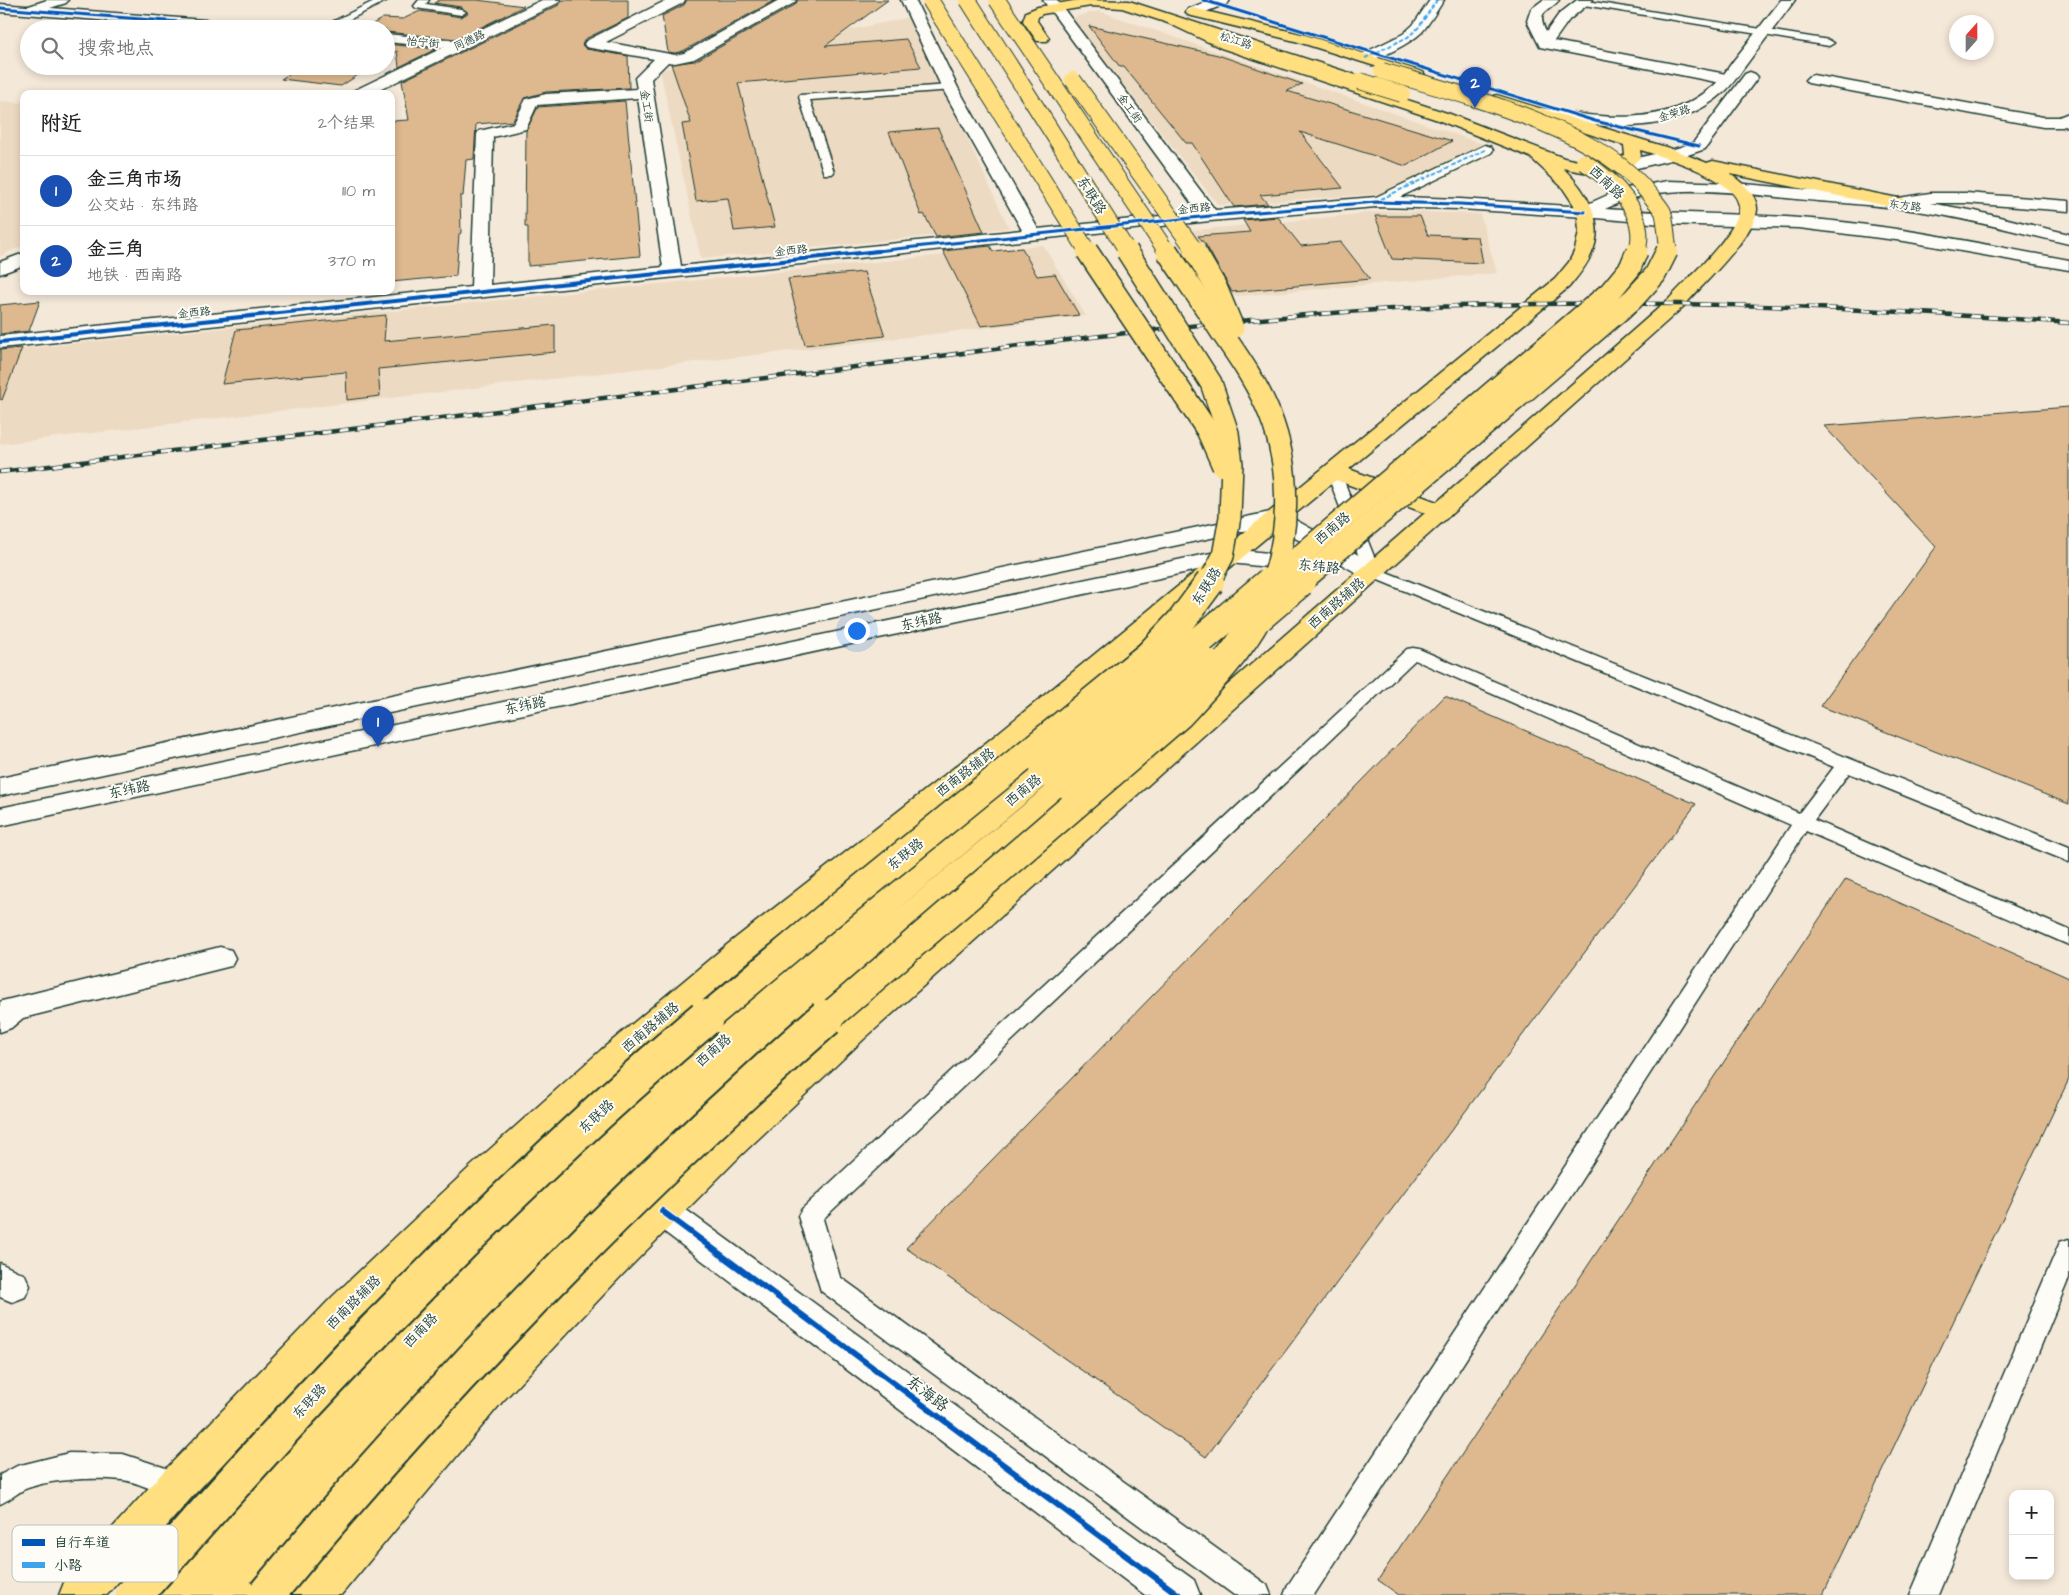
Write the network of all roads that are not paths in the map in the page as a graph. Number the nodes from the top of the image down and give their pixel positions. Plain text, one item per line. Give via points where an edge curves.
1 (61, 0) edge
2 (383, 0) edge
3 (424, 0) edge
4 (553, 0) edge
5 (678, 0) edge
6 (789, 0) edge
7 (908, 0) edge
8 (930, 0) edge
9 (968, 0) edge
10 (997, 0) edge
11 (1223, 0) edge
12 (1437, 0) edge
13 (1552, 0) edge
14 (1788, 0) edge
15 (1585, 1) edge
16 (1118, 2) edge
17 (1053, 3) edge
18 (0, 8) edge
19 (31, 10) junction
20 (1189, 10) junction
21 (461, 12) dead end
22 (155, 20) edge
23 (342, 20) edge
24 (1173, 20) junction
25 (1792, 21) dead end
26 (1763, 32) junction
27 (1782, 35) junction
28 (395, 39) edge
29 (1828, 43) dead end
30 (1545, 44) junction
31 (459, 45) junction
32 (1770, 50) dead end
33 (1054, 54) dead end
34 (665, 57) junction
35 (1365, 58) junction
36 (1759, 66) dead end
37 (1066, 70) dead end
38 (1382, 71) joint
39 (1726, 79) junction
40 (1813, 80) dead end
41 (1360, 81) joint
42 (950, 88) junction
43 (366, 90) edge
44 (646, 93) junction
45 (1541, 113) junction
46 (2069, 118) edge
47 (1620, 138) junction
48 (1699, 146) junction
49 (1485, 150) dead end
50 (1673, 155) junction
51 (1538, 156) junction
52 (1716, 166) junction
53 (1616, 168) junction
54 (828, 172) dead end
55 (1738, 189) junction
56 (1376, 202) junction
57 (1898, 203) junction
58 (2069, 206) edge
59 (1586, 212) junction
60 (1210, 216) junction
61 (1745, 222) junction
62 (1033, 235) junction
63 (2069, 239) edge
64 (20, 260) edge
65 (2069, 265) edge
66 (0, 269) edge
67 (673, 272) junction
68 (480, 293) junction
69 (286, 295) edge
70 (284, 312) junction
71 (0, 342) edge
72 (1257, 388) junction
73 (1333, 471) junction
74 (1233, 497) junction
75 (1441, 511) junction
76 (1275, 518) junction
77 (1230, 556) junction
78 (1372, 572) junction
79 (1846, 764) junction
80 (1055, 779) junction
81 (0, 787) edge
82 (0, 817) edge
83 (1802, 822) junction
84 (2069, 855) edge
85 (2069, 938) edge
86 (220, 958) dead end
87 (0, 1020) edge
88 (658, 1098) junction
89 (543, 1122) junction
90 (662, 1211) junction
91 (2069, 1249) edge
92 (178, 1484) junction
93 (0, 1491) edge
94 (142, 1525) edge
95 (178, 1544) edge
96 (91, 1582) edge
97 (145, 1582) edge
98 (80, 1595) edge
99 (134, 1595) edge
100 (177, 1595) edge
101 (222, 1595) edge
102 (266, 1595) edge
103 (314, 1595) edge
104 (1179, 1595) edge
105 (1257, 1595) edge
106 (1298, 1595) edge
107 (1924, 1595) edge

1 - 19 street
2 - 23 lane
3 - 21 lane via 419,6
4 - 31 street, 同德路
5 - 34 street via 591,44
6 - 34 street via 689,56
7 - 42 street
8 - 74 main road, bridge via 1101,273 1207,430
9 - 74 main road, 东联路, bridge via 1211,383 1223,411 1230,440 1234,467
10 - 72 main road, bridge
11 - 20 street
12 - 35 street via 1408,37
13 - 30 street via 1536,12 1534,21
14 - 26 street, 金荣路
15 - 26 lane
15 - 30 street via 1564,17
16 - 17 main road, 松江路
16 - 24 main road, 松江路
17 - 33 main road, 松江路 via 1031,15 1030,21
17 - 60 street, 金工街
18 - 19 street
19 - 22 street
20 - 35 main road
20 - 38 main road, 松江路
24 - 41 main road, 松江路
24 - 51 main road via 1226,45 1444,117
25 - 27 street
26 - 27 lane
26 - 39 street, 金荣路
27 - 29 lane
27 - 32 street
28 - 31 street, 怡宁街
30 - 39 street
31 - 43 street, 同德路
34 - 44 street, 金工街 via 643,78
35 - 45 main road
36 - 48 street
37 - 72 main road, bridge via 1206,267
38 - 80 main road, 西南路, bridge via 1540,122 1572,135 1607,156 1638,180 1660,206 1668,231 1668,247 1662,264 1633,299
39 - 45 street, 金荣路 via 1707,100 1670,117 1595,121
40 - 46 street via 2043,122 2062,122
41 - 80 main road, 西南路, bridge via 1511,130 1589,164 1621,192 1631,206 1639,233 1633,263 1602,298
42 - 54 lane via 804,97
42 - 62 street
44 - 67 street, 金工街
44 - 68 street via 531,102 520,126 485,134
45 - 47 main road
47 - 50 main road
47 - 53 main road via 1629,144 1633,156
48 - 50 street
48 - 52 street
49 - 56 street
50 - 52 main road
50 - 53 street
50 - 55 main road via 1709,170
51 - 53 main road via 1577,167
51 - 59 main road via 1567,181
52 - 55 street
52 - 57 main road
55 - 57 street, 东方路
55 - 59 street, 东方路 via 1661,188 1628,193
55 - 61 main road via 1746,198
56 - 59 street, 金西路
56 - 60 street, 金西路
57 - 58 street via 1930,198 1966,198
57 - 63 street, 东方路 via 1984,218
59 - 61 street, 金西路
59 - 73 main road via 1589,229 1586,246 1562,283
60 - 62 street, 金西路
61 - 65 street via 1799,223 1887,234
61 - 75 main road via 1676,303
62 - 67 street, 金西路
64 - 66 street
67 - 68 street, 金西路
68 - 70 street, 金西路
69 - 70 street
70 - 71 street, 金西路
72 - 102 main road, bridge via 1282,455 1286,488 1281,552 1272,585 1258,615 1209,684 1179,715 818,1027 584,1245 463,1370
73 - 75 main road
73 - 76 main road
73 - 78 lane
74 - 95 main road, 东联路, bridge via 1221,562 1182,624 1149,655 640,1076 518,1188 380,1325
75 - 78 main road
76 - 77 main road, 西南路辅路
76 - 78 street, 东纬路
76 - 81 street, 东纬路
77 - 78 street, 东纬路
77 - 82 street, 东纬路
77 - 89 main road, 西南路辅路 via 996,748 739,952
78 - 79 lane
78 - 90 main road, 西南路辅路 via 853,1030
79 - 83 lane
79 - 84 lane
80 - 88 main road, 西南路 via 903,888
80 - 101 main road, 西南路 via 682,1114 577,1215 439,1355 271,1536
83 - 85 lane
83 - 105 lane via 1413,653 810,1216 830,1283
83 - 106 lane
86 - 87 street via 14,1009
88 - 89 main road
88 - 100 main road, 西南路 via 538,1211 413,1336 241,1519
89 - 92 main road, 西南路辅路 via 345,1308
90 - 103 main road, 西南路辅路 via 489,1390
90 - 104 street, 东海路
91 - 107 lane
92 - 93 lane via 123,1466 69,1466 17,1479
92 - 94 main road, 西南路辅路
96 - 98 main road, 西南路辅路
97 - 99 main road, 东联路, bridge

